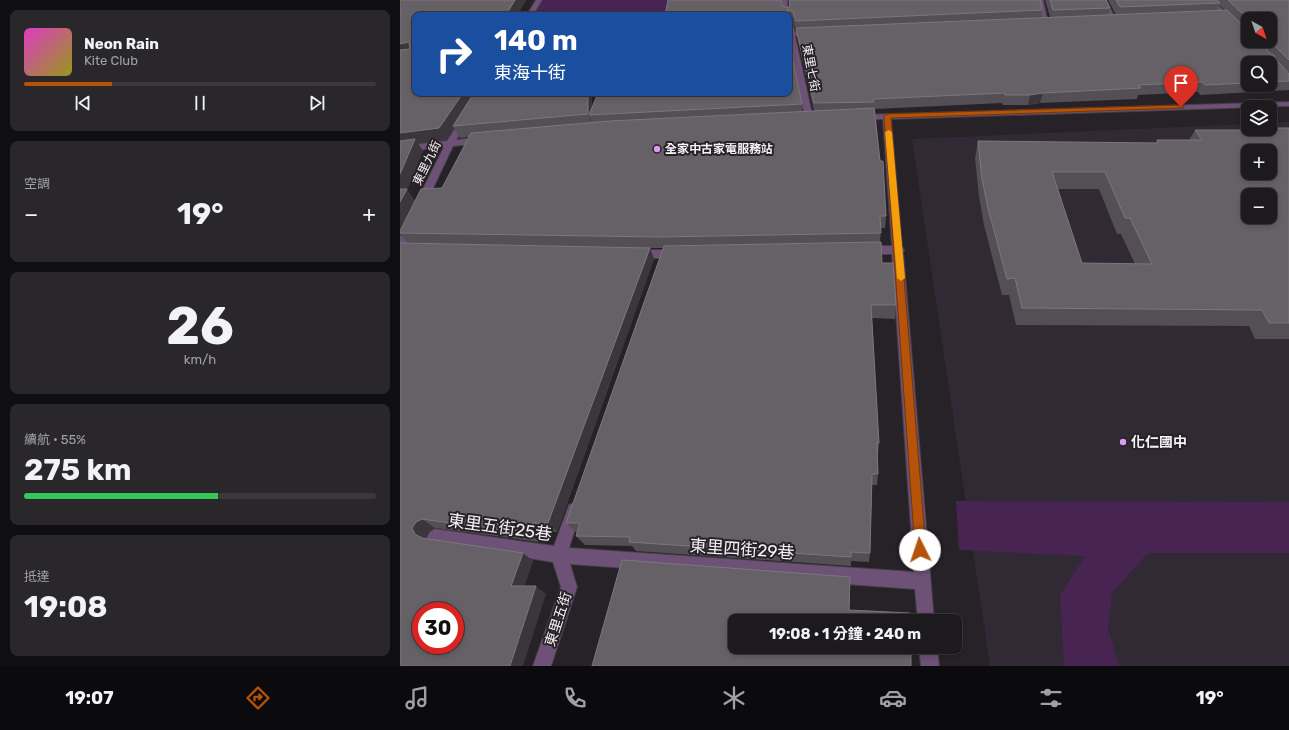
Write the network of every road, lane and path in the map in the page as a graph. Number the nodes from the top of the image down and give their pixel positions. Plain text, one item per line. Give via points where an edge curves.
1 (539, 0) edge
2 (784, 0) edge
3 (1040, 0) edge
4 (1103, 0) edge
5 (1209, 0) edge
6 (532, 12) edge
7 (786, 12) edge
8 (1121, 19) edge
9 (1038, 22) edge
10 (824, 32) edge
11 (792, 34) edge
12 (1241, 35) edge
13 (792, 43) edge
14 (480, 96) edge
15 (1289, 104) edge
16 (887, 116) junction
17 (848, 117) edge
18 (809, 118) edge
19 (489, 140) edge
20 (450, 143) junction
21 (400, 148) edge
22 (403, 249) edge
23 (899, 250) junction
24 (852, 251) edge
25 (624, 254) edge
26 (663, 254) junction
27 (687, 254) edge
28 (658, 269) edge
29 (580, 495) edge
30 (435, 537) edge
31 (558, 555) junction
32 (923, 581) junction
33 (925, 614) edge
34 (929, 654) edge
35 (542, 666) edge
36 (930, 666) edge

1 - 6 street
2 - 7 street
3 - 9 street via 1049,22
4 - 8 street via 1110,20
5 - 12 street via 1220,16
10 - 11 street
13 - 18 street, 東里七街
14 - 20 street, 東里九街
15 - 16 street
16 - 17 street
16 - 23 street
19 - 20 street
20 - 21 street
20 - 22 street, 東里九街 via 415,216
23 - 24 street
23 - 32 street
25 - 26 street
26 - 27 street
26 - 28 street
29 - 31 street
30 - 31 street, 東里五街25巷
31 - 32 street, 東里四街29巷
31 - 35 street, 東里五街 via 569,587
32 - 33 street
34 - 36 street

